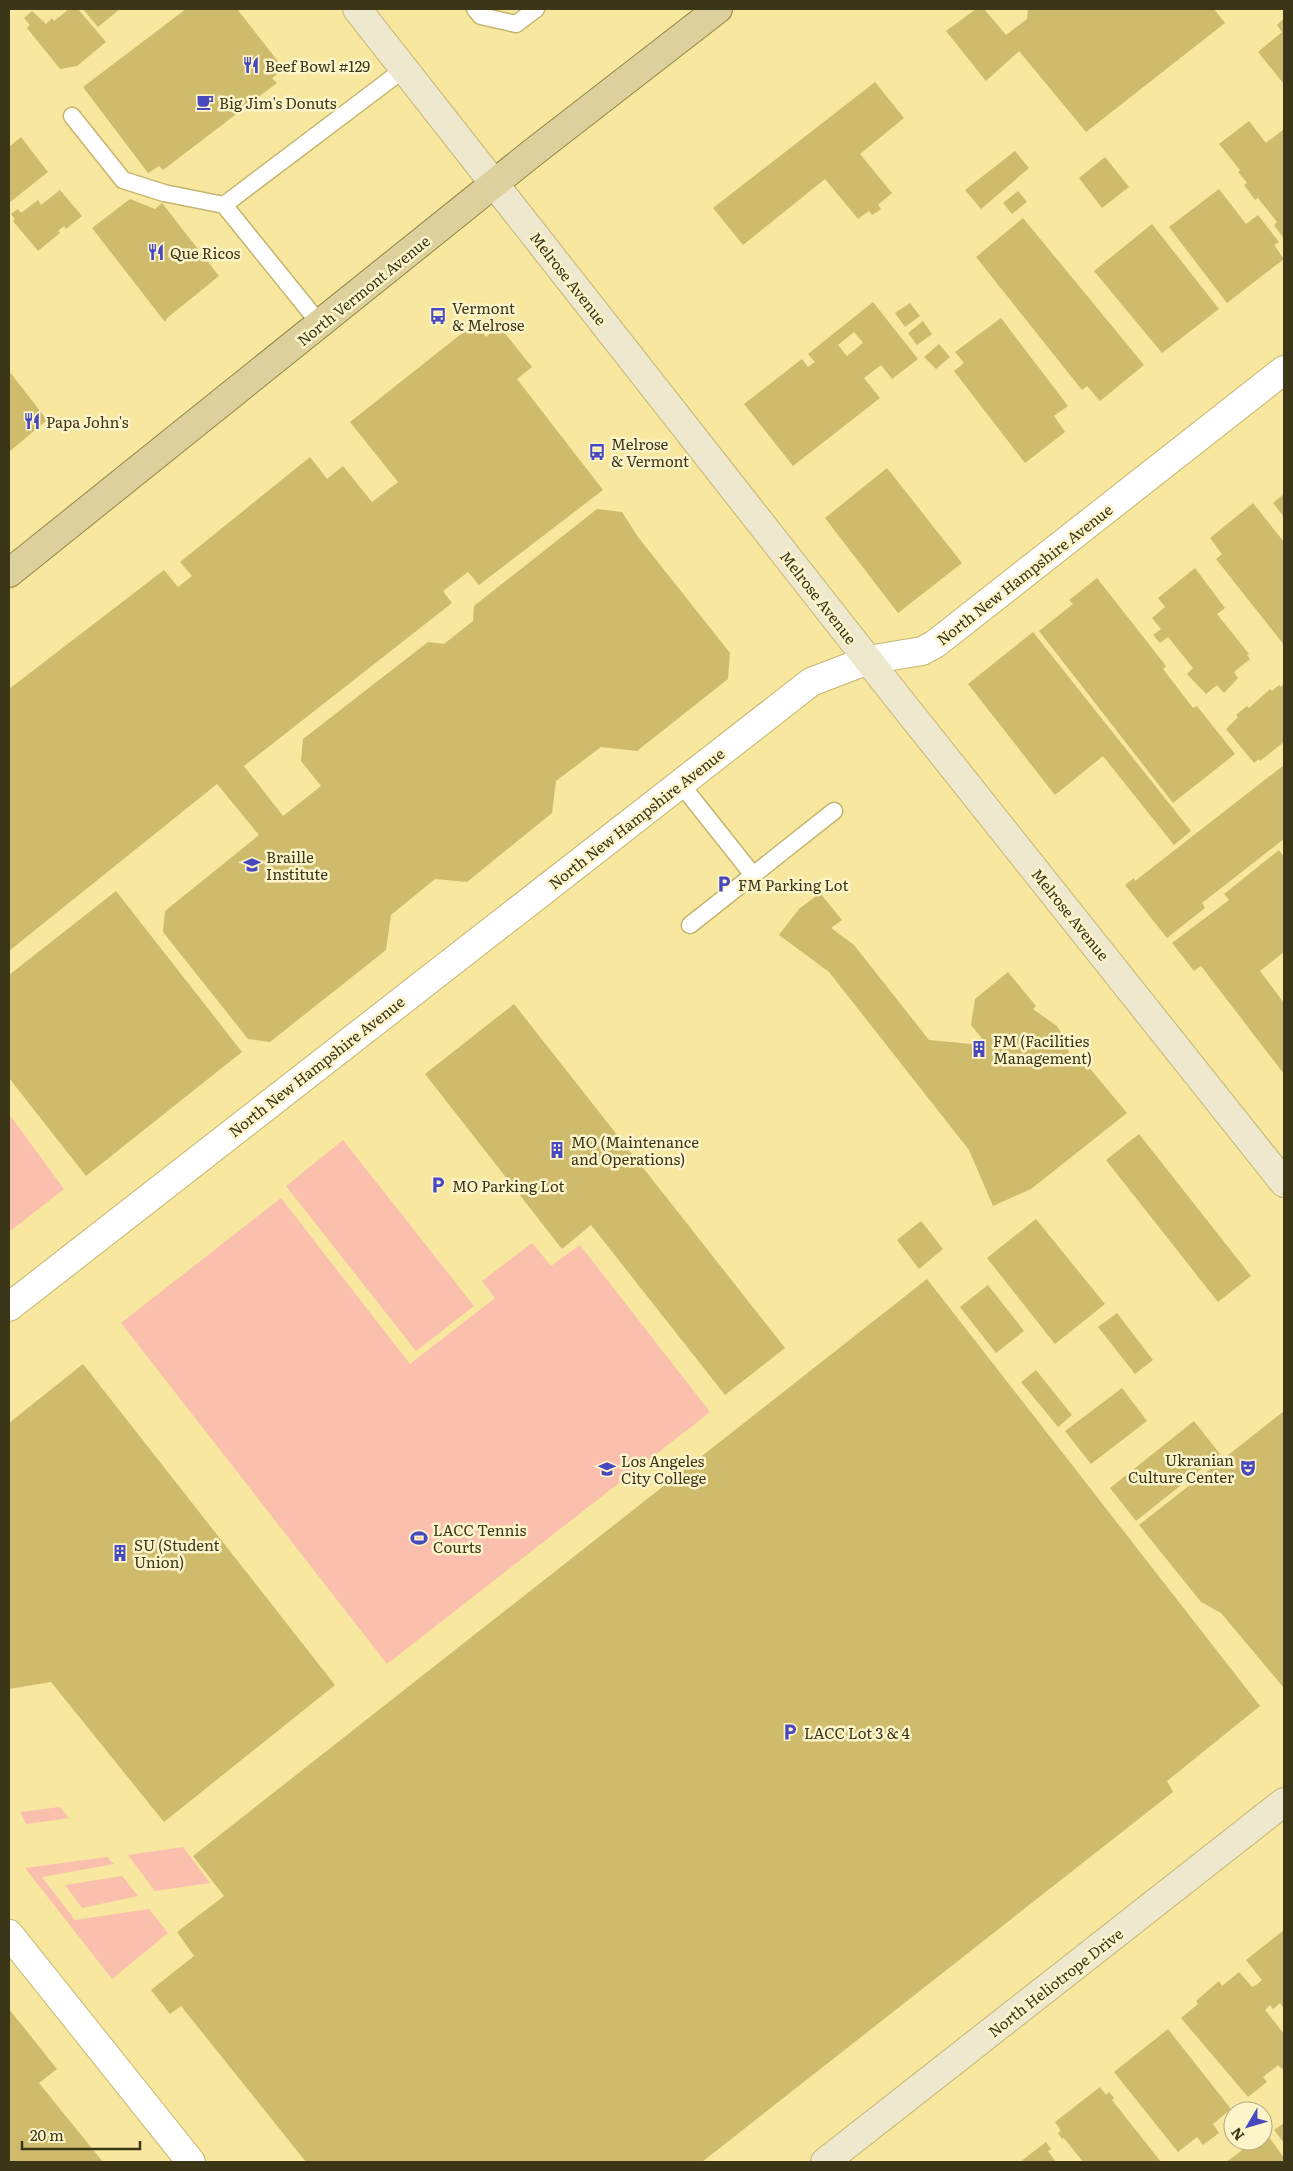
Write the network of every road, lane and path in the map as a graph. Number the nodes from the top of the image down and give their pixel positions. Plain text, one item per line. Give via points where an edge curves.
1 (357, 9) edge
2 (475, 9) edge
3 (536, 9) edge
4 (718, 9) edge
5 (404, 69) junction
6 (72, 116) dead end
7 (496, 184) junction
8 (224, 205) junction
9 (320, 324) junction
10 (1284, 370) edge
11 (9, 573) edge
12 (868, 660) junction
13 (680, 783) junction
14 (834, 812) dead end
15 (753, 875) junction
16 (690, 924) dead end
17 (1284, 1181) edge
18 (9, 1307) edge
19 (1284, 1802) edge
20 (9, 1934) edge
21 (191, 2162) edge
22 (825, 2162) edge

1 - 5 main road, Melrose Avenue
2 - 3 lane via 481,16 516,24
4 - 7 main road, North Vermont Avenue
5 - 7 main road, Melrose Avenue
5 - 8 lane
6 - 8 lane via 123,180 164,193
7 - 9 main road, North Vermont Avenue
7 - 12 main road, Melrose Avenue
8 - 9 lane
9 - 11 main road, North Vermont Avenue
10 - 12 street, North New Hampshire Avenue via 935,644 922,651
12 - 13 street, North New Hampshire Avenue via 811,682
12 - 17 main road, Melrose Avenue
13 - 15 lane
13 - 18 street, North New Hampshire Avenue
14 - 15 lane
15 - 16 lane
19 - 22 main road, North Heliotrope Drive
20 - 21 street

